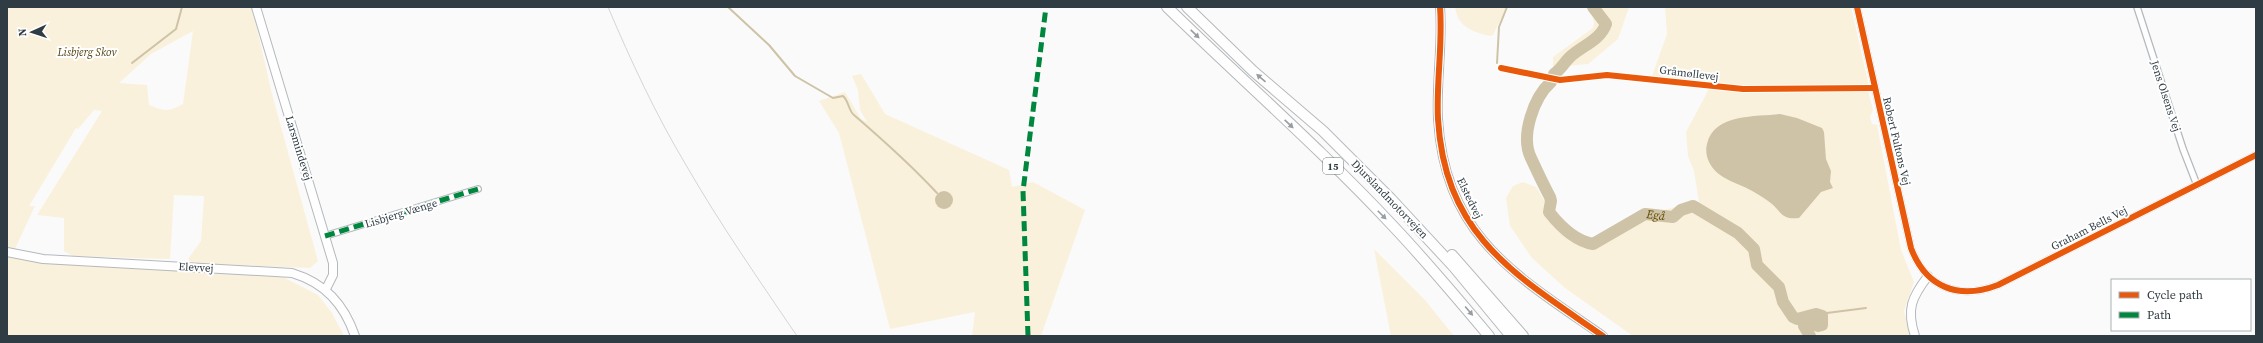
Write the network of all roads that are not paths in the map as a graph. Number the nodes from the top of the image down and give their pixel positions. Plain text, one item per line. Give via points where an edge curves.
1 (256, 7) edge
2 (1167, 7) edge
3 (1187, 7) edge
4 (1440, 7) edge
5 (1857, 7) edge
6 (2137, 7) edge
7 (1322, 131) junction
8 (2256, 155) edge
9 (2198, 185) junction
10 (478, 189) dead end
11 (325, 236) junction
12 (7, 252) edge
13 (1928, 276) junction
14 (326, 289) junction
15 (355, 336) edge
16 (1489, 336) edge
17 (1511, 336) edge
18 (1523, 336) edge
19 (1603, 336) edge
20 (1914, 336) edge

1 - 11 street, Larsmindevej
2 -> 16 highway, Djurslandmotorvejen / 15 via 1393,226
7 -> 3 highway, Djurslandmotorvejen / 15 via 1253,71
4 - 19 street, Elstedvej via 1440,143 1454,191 1466,216 1477,234 1509,268
5 - 13 street, Robert Fultons Vej via 1911,248 1915,259
6 - 9 street, Jens Olsens Vej via 2183,149
7 - 17 highway, Djurslandmotorvejen / 15 via 1413,222
7 - 18 highway via 1417,217
8 - 9 street, Graham Bells Vej
9 - 13 street, Graham Bells Vej via 1982,291 1956,291
10 - 11 street, Lisbjerg Vænge
11 - 14 street, Larsmindevej via 333,270 333,276
12 - 14 street, Elevvej via 51,259 280,271 305,277
13 - 20 street via 1916,292 1911,306 1910,323
14 - 15 street, Elevvej via 342,307

